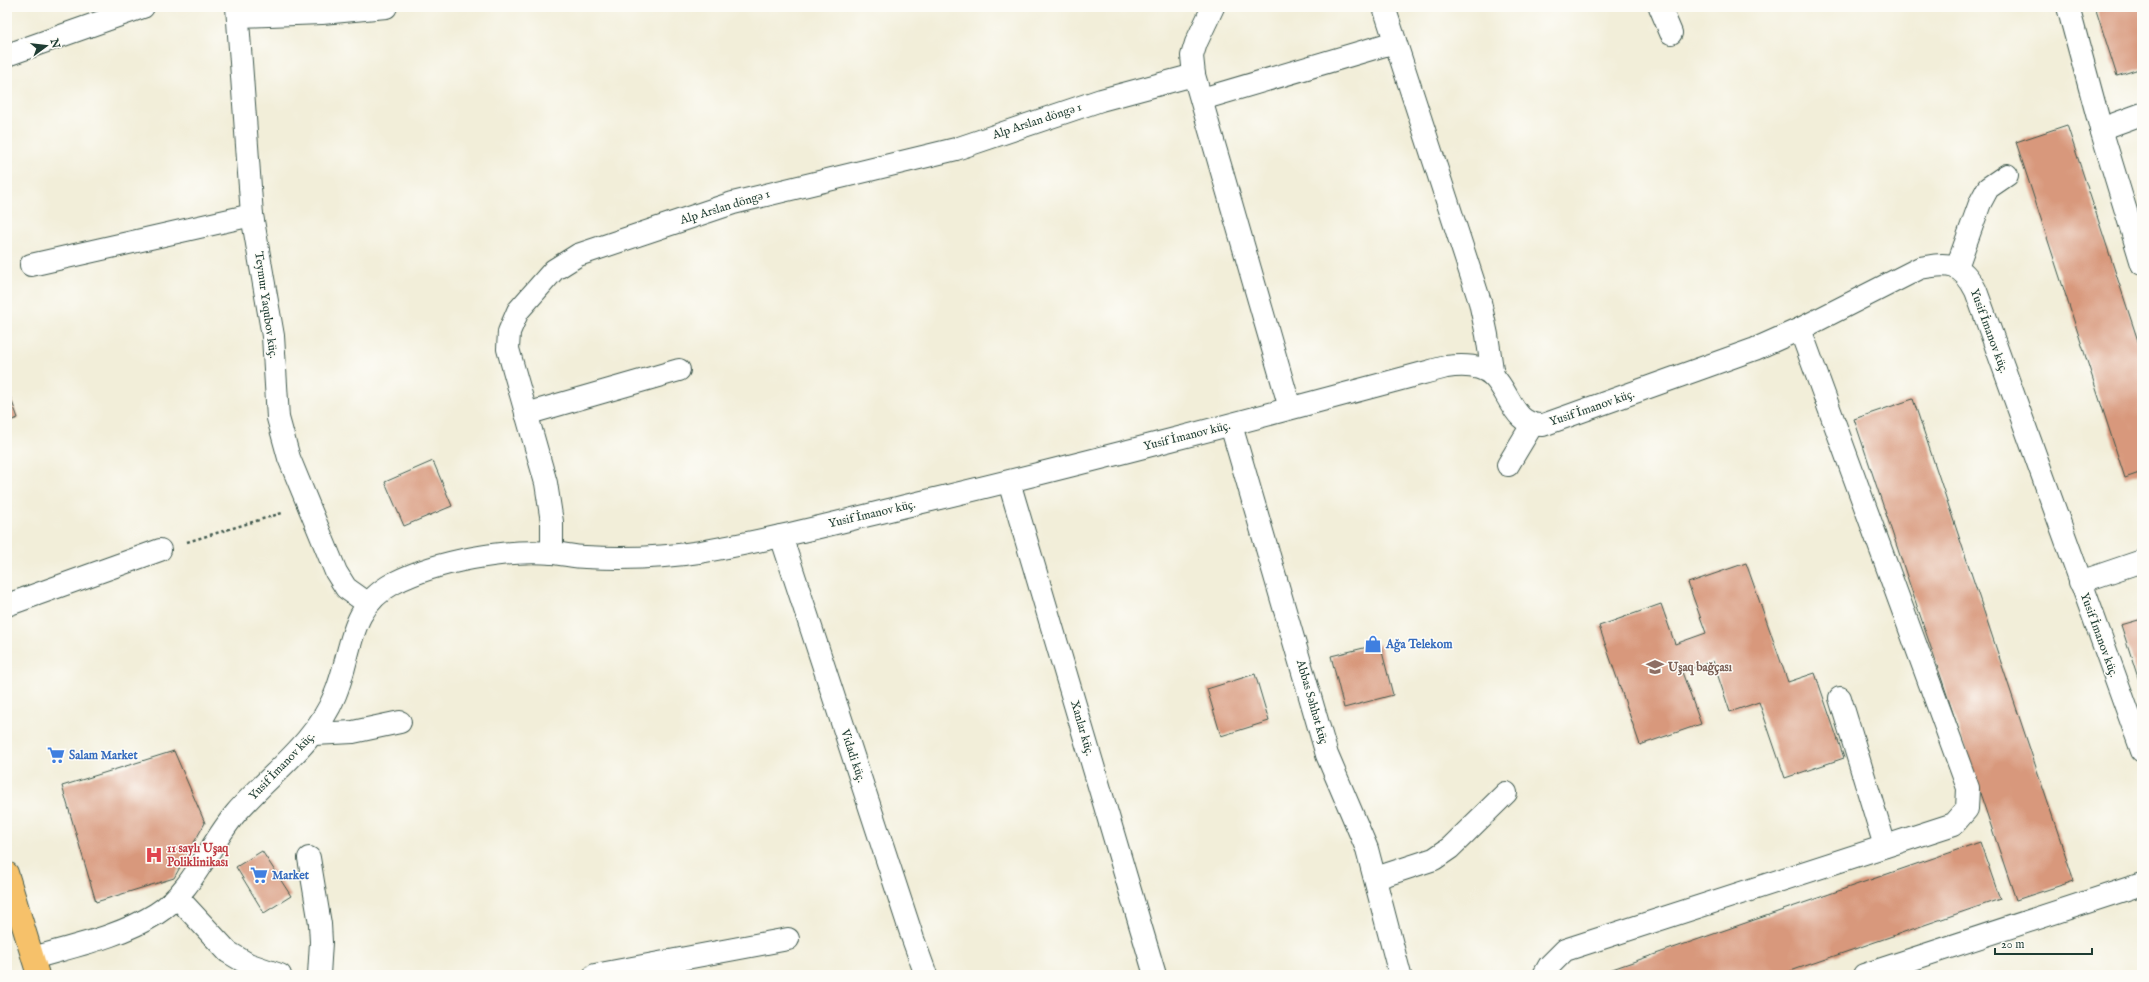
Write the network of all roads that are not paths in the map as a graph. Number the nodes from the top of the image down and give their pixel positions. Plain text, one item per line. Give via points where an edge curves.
1 (143, 7) edge
2 (386, 7) edge
3 (1213, 7) edge
4 (1660, 7) edge
5 (2068, 7) edge
6 (1387, 8) edge
7 (238, 11) edge
8 (1671, 33) dead end
9 (1396, 42) junction
10 (7, 55) edge
11 (1194, 75) junction
12 (1202, 99) junction
13 (2142, 114) edge
14 (2101, 129) junction
15 (2007, 175) dead end
16 (252, 215) junction
17 (2142, 264) edge
18 (31, 265) dead end
19 (1957, 267) junction
20 (1800, 329) junction
21 (679, 370) dead end
22 (1493, 376) junction
23 (1290, 408) junction
24 (526, 414) junction
25 (1231, 425) junction
26 (1532, 425) junction
27 (1508, 465) dead end
28 (1009, 482) junction
29 (781, 536) junction
30 (160, 550) road end
31 (552, 553) junction
32 (2142, 561) edge
33 (2080, 582) junction
34 (367, 603) junction
35 (7, 605) edge
36 (1840, 698) dead end
37 (400, 722) dead end
38 (314, 734) junction
39 (2142, 751) edge
40 (1506, 793) dead end
41 (1885, 846) junction
42 (309, 858) dead end
43 (7, 873) edge
44 (1376, 878) junction
45 (2142, 884) edge
46 (178, 898) junction
47 (788, 939) dead end
48 (228, 952) junction
49 (35, 967) edge
50 (235, 975) edge
51 (280, 975) edge
52 (319, 975) edge
53 (594, 975) edge
54 (926, 975) edge
55 (1155, 975) edge
56 (1400, 975) edge
57 (1544, 975) edge
58 (1864, 975) edge

1 - 10 street
2 - 7 street via 322,13
3 - 11 street via 1192,56
4 - 8 street
5 - 14 street
6 - 9 street
7 - 16 street, Teymur Yaqubov küç.
9 - 12 street
9 - 22 street via 1480,302
11 - 12 street
11 - 24 street, Alp Arslan döngə 1 via 1101,100 956,148 733,203 578,256 554,270 518,311 509,332 508,349
12 - 23 street
13 - 14 street
14 - 17 street
15 - 19 street via 1988,188
16 - 18 street
16 - 34 street, Teymur Yaqubov küç. via 273,336 278,418 289,458 339,577 346,588
19 - 20 street, Yusif İmanov küç. via 1941,264 1920,268
19 - 33 street, Yusif İmanov küç. via 1969,277 1976,291
20 - 26 street, Yusif İmanov küç. via 1726,360 1556,421
20 - 41 street via 1968,788 1967,809 1954,824
21 - 24 street
22 - 23 street, Yusif İmanov küç. via 1465,365 1446,367
22 - 26 street, Yusif İmanov küç. via 1521,417
23 - 25 street, Yusif İmanov küç.
24 - 31 street, Alp Arslan döngə 1 via 546,483 552,522
25 - 28 street, Yusif İmanov küç.
25 - 44 street, Abbas Səhhət küç via 1327,755 1365,842
26 - 27 street
28 - 29 street, Yusif İmanov küç.
28 - 55 street, Xanlar küç.
29 - 31 street, Yusif İmanov küç. via 700,552 664,556 581,558
29 - 54 street, Vidadi küç. via 912,939
30 - 35 street
31 - 34 street, Yusif İmanov küç. via 518,553 470,559 419,572 390,585
32 - 33 street
33 - 39 street, Yusif İmanov küç.
34 - 38 street, Yusif İmanov küç. via 355,626 335,696
36 - 41 street
37 - 38 street via 353,732
38 - 46 street, Yusif İmanov küç. via 235,814
40 - 44 street via 1450,848 1434,859
41 - 57 street via 1566,950 1549,966
42 - 52 street via 321,942
43 - 49 main road
44 - 56 street, Abbas Səhhət küç
45 - 58 street
46 - 48 street
46 - 49 street, Yusif İmanov küç. via 155,915 127,929
47 - 53 street
48 - 50 street
48 - 51 street via 248,964

